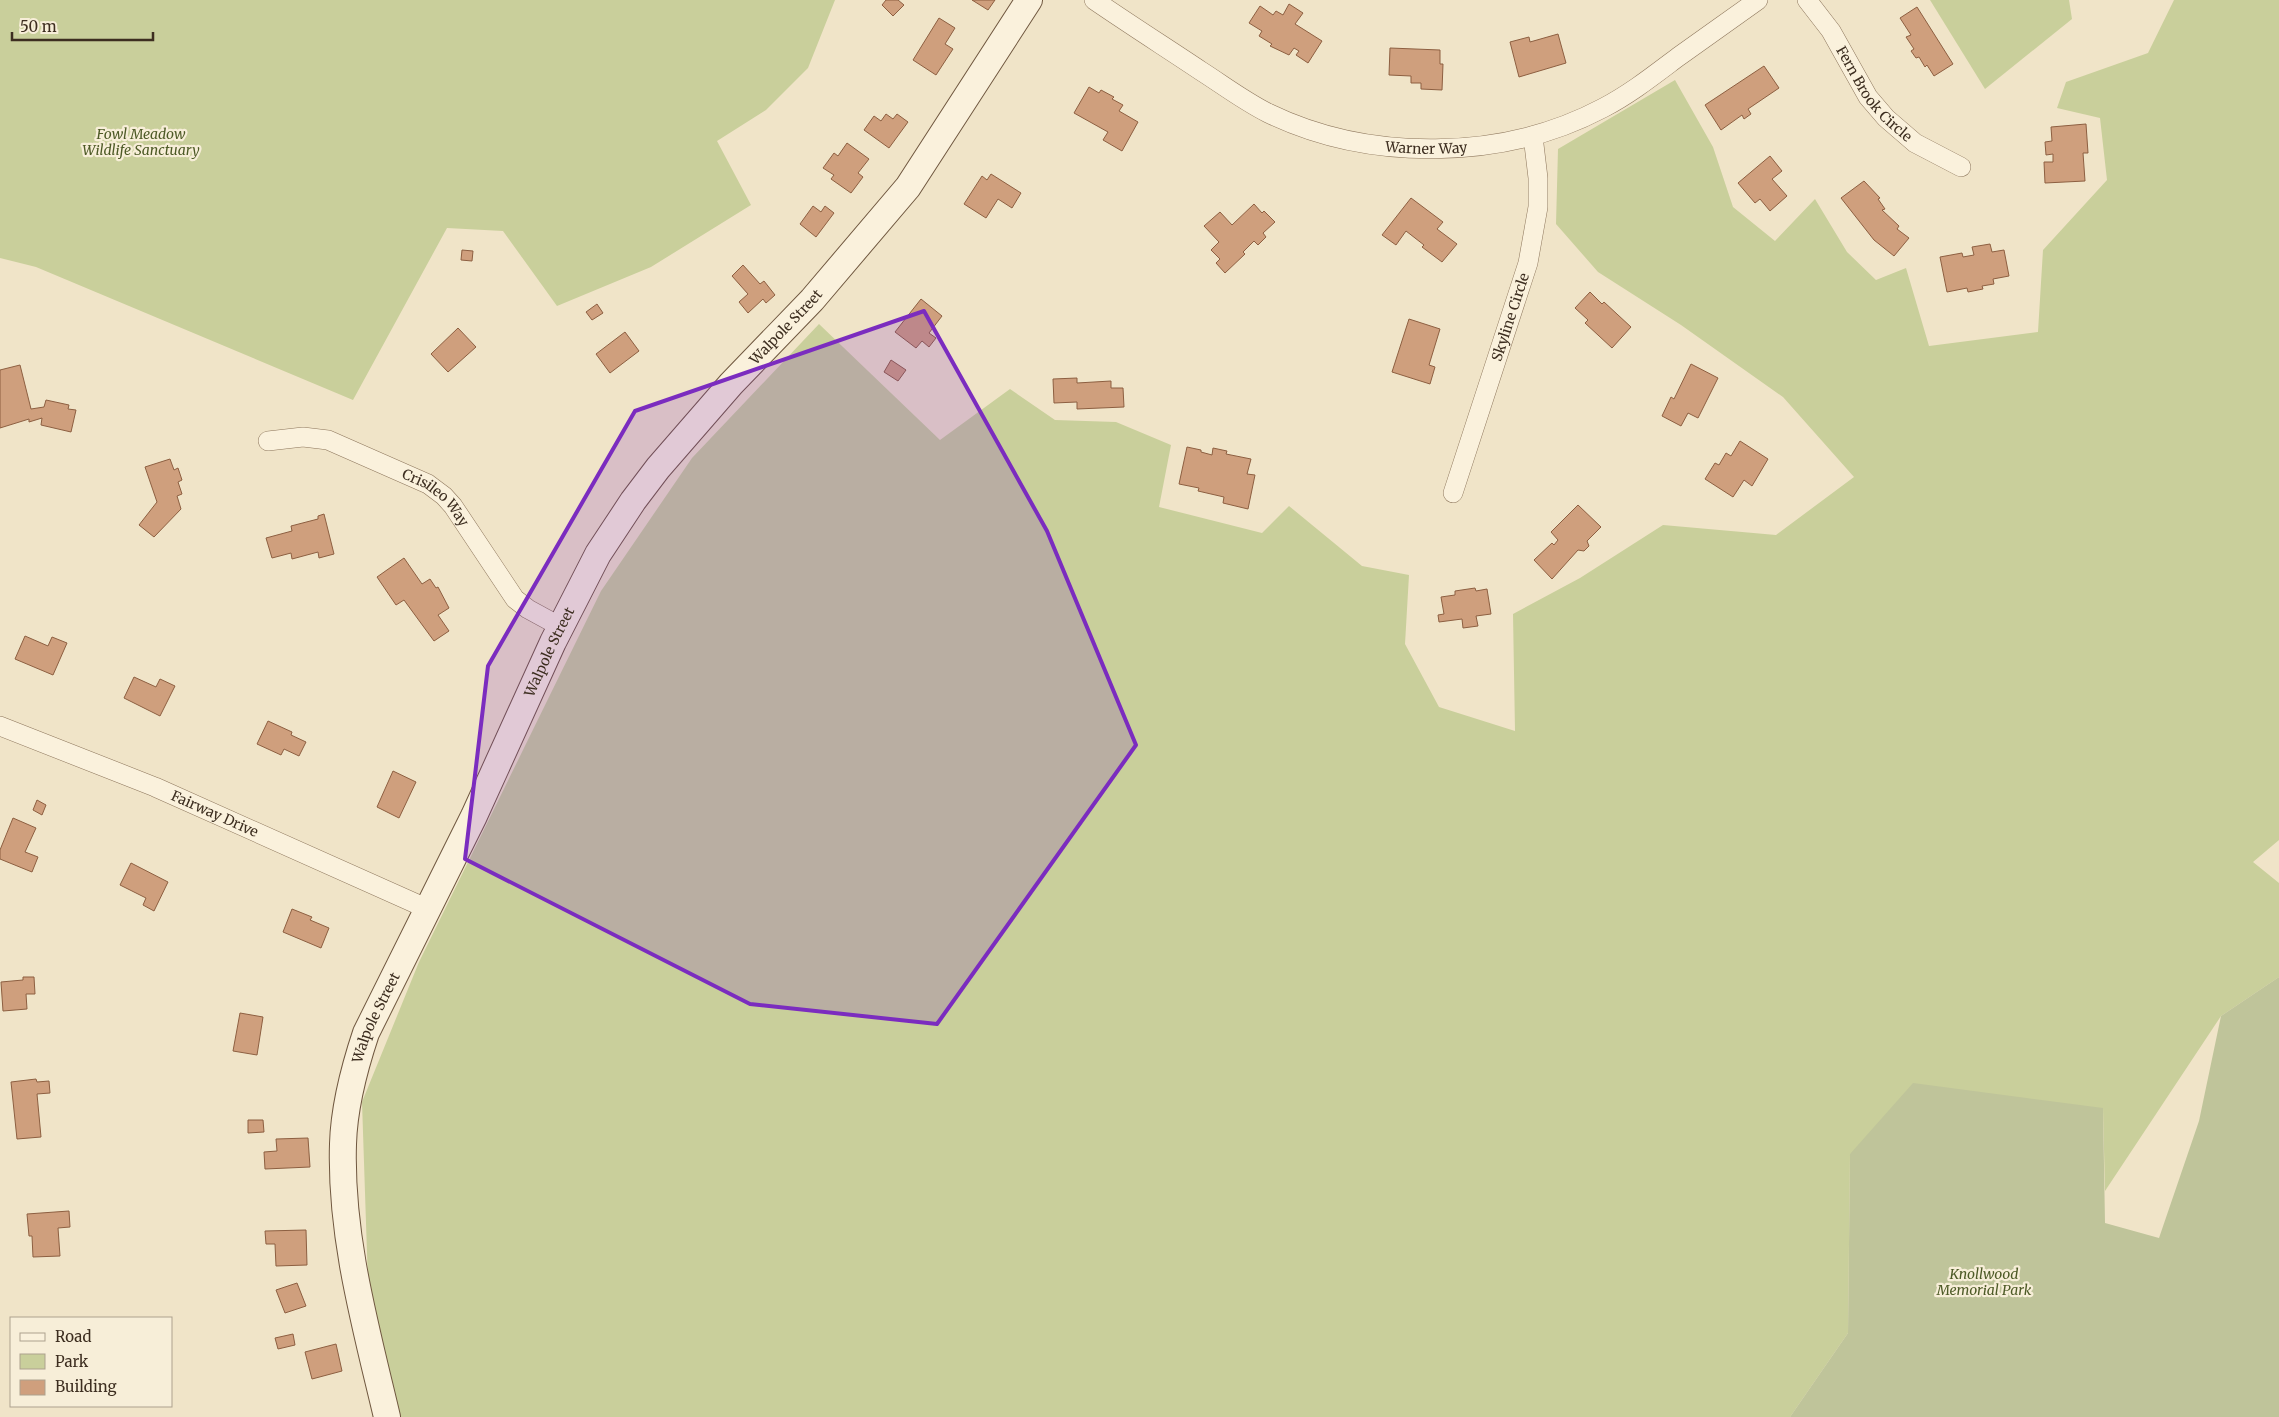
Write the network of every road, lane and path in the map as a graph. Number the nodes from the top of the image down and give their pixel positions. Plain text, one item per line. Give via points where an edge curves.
1 (1029, 0) edge
2 (1094, 0) edge
3 (1758, 0) edge
4 (1807, 0) edge
5 (1533, 136) junction
6 (1961, 167) dead end
7 (268, 441) dead end
8 (1453, 493) dead end
9 (561, 627) junction
10 (0, 726) edge
11 (428, 909) junction
12 (387, 1417) edge

1 - 9 main road, Walpole Street via 908,187 812,300 731,384 633,501 598,554
2 - 5 street, Warner Way via 1254,105 1298,126 1387,147 1470,147
3 - 5 street, Warner Way via 1604,108
4 - 6 street, Fern Brook Circle via 1830,31 1868,97 1886,118 1915,143
5 - 8 street, Skyline Circle via 1538,207 1528,263
7 - 9 street, Crisileo Way via 303,437 328,440 428,484 453,506 515,599 528,610
9 - 11 main road, Walpole Street
10 - 11 street, Fairway Drive via 155,787
11 - 12 main road, Walpole Street via 366,1033 354,1070 343,1144 353,1261

